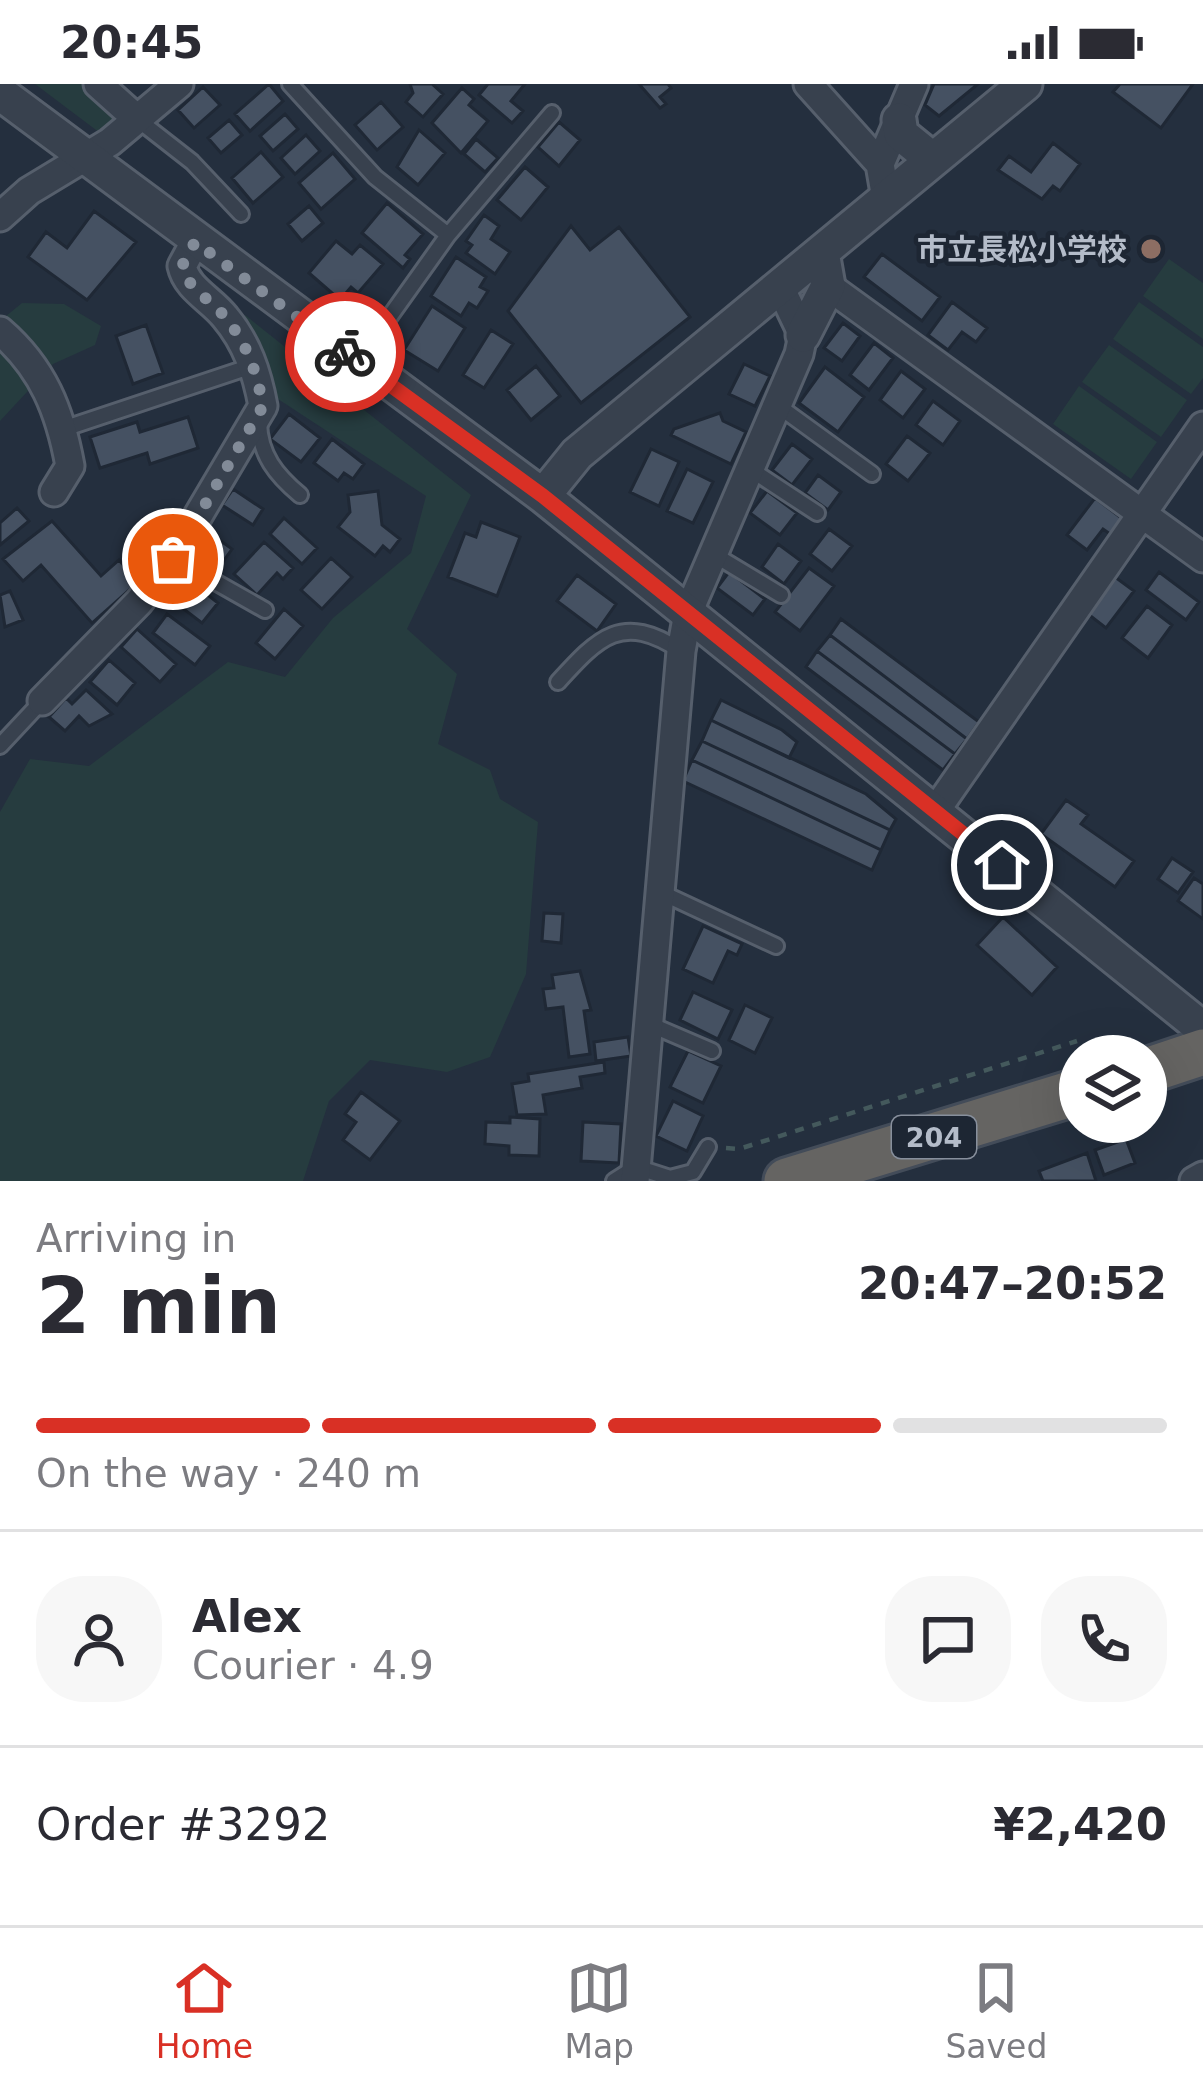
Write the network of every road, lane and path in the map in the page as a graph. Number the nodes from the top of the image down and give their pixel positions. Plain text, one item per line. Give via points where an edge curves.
1 (98, 84) edge
2 (178, 84) edge
3 (290, 84) edge
4 (808, 84) edge
5 (914, 84) edge
6 (1025, 84) edge
7 (0, 93) edge
8 (552, 113) dead end
9 (137, 119) junction
10 (899, 120) junction
11 (85, 157) junction
12 (933, 160) junction
13 (880, 164) junction
14 (886, 199) junction
15 (241, 214) dead end
16 (0, 217) edge
17 (448, 235) junction
18 (195, 242) junction
19 (822, 251) junction
20 (780, 286) junction
21 (828, 286) junction
22 (0, 331) edge
23 (803, 334) junction
24 (358, 362) junction
25 (255, 365) junction
26 (777, 405) junction
27 (259, 418) junction
28 (1203, 426) edge
29 (64, 429) junction
30 (750, 469) junction
31 (872, 474) dead end
32 (54, 492) dead end
33 (300, 495) dead end
34 (543, 496) junction
35 (817, 513) dead end
36 (1143, 515) junction
37 (713, 554) junction
38 (1203, 558) edge
39 (173, 559) junction
40 (781, 596) dead end
41 (265, 610) dead end
42 (688, 613) junction
43 (681, 651) junction
44 (558, 682) dead end
45 (42, 701) joint
46 (0, 746) edge
47 (936, 810) junction
48 (660, 892) junction
49 (776, 946) dead end
50 (649, 1024) junction
51 (1203, 1029) edge
52 (1059, 1047) edge
53 (712, 1051) dead end
54 (1203, 1052) edge
55 (1167, 1063) edge
56 (1203, 1081) edge
57 (1167, 1092) edge
58 (1059, 1097) edge
59 (1059, 1125) edge
60 (708, 1147) joint
61 (1203, 1176) edge
62 (628, 1177) edge
63 (787, 1181) edge
64 (877, 1181) edge
65 (1194, 1181) edge

1 - 9 street
2 - 9 street
3 - 17 lane via 375,177
4 - 13 street
5 - 10 street
6 - 12 street
7 - 11 street
8 - 17 lane
9 - 11 street
9 - 15 lane
10 - 12 street via 901,134
10 - 13 street
11 - 16 street
11 - 18 street
12 - 14 street
13 - 14 street
14 - 19 street
17 - 24 lane
18 - 24 street
18 - 25 street via 184,278 225,316
19 - 20 street
19 - 21 street
20 - 23 street
20 - 34 street via 577,454
21 - 23 street
21 - 36 street
22 - 29 street via 45,382
23 - 26 street
24 - 34 street
25 - 27 street
25 - 29 lane
26 - 30 street
26 - 31 lane
27 - 33 lane via 259,442 277,476
27 - 39 street
28 - 36 street
29 - 32 street via 70,466
30 - 35 lane
30 - 37 street
34 - 42 street
36 - 38 street
36 - 47 street
37 - 40 lane
37 - 42 street
39 - 41 lane
39 - 45 street
42 - 43 street
42 - 47 street
43 - 44 lane via 661,638 617,630
43 - 48 street
45 - 46 lane
47 - 51 street
48 - 49 lane
48 - 50 street
50 - 53 lane
50 - 62 street
52 - 60 path via 739,1149
54 - 55 highway
56 - 57 highway
58 - 63 highway, 204
59 - 64 highway, 204
60 - 62 lane via 693,1172
61 - 65 street

